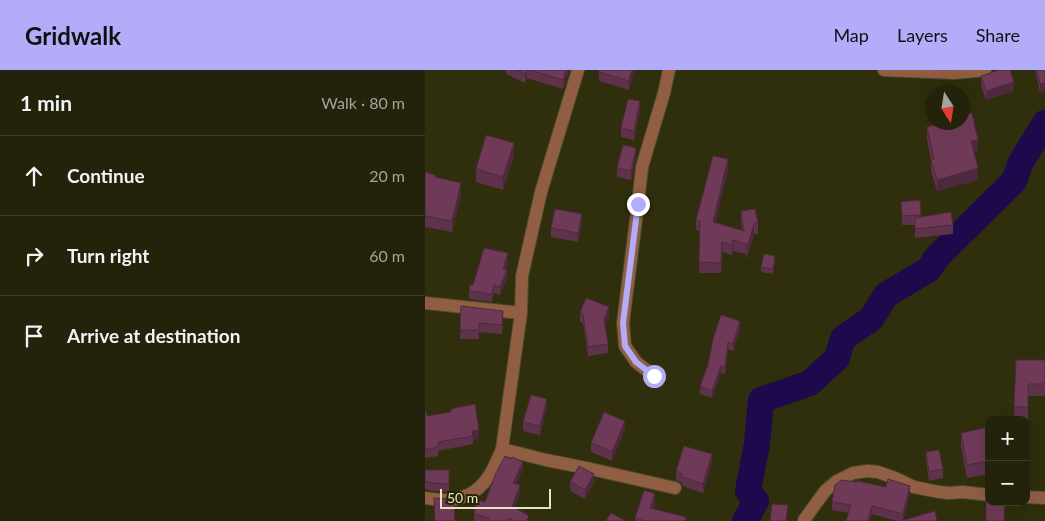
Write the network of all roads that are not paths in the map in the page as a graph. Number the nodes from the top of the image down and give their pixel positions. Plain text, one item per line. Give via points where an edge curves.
1 (578, 70) edge
2 (669, 70) edge
3 (884, 70) edge
4 (985, 70) edge
5 (425, 303) edge
6 (521, 313) junction
7 (654, 376) dead end
8 (501, 448) junction
9 (675, 488) dead end
10 (985, 495) edge
11 (1030, 497) edge
12 (425, 498) edge
13 (1045, 498) edge
14 (805, 520) edge

1 - 6 street via 541,192 522,276
2 - 7 street via 642,167 623,323 625,346 636,362
3 - 4 street via 954,73
5 - 6 street
6 - 8 street
8 - 9 street
8 - 12 street via 494,469 477,490 458,499
10 - 14 street via 914,487 868,471 837,481 825,491
11 - 13 street

